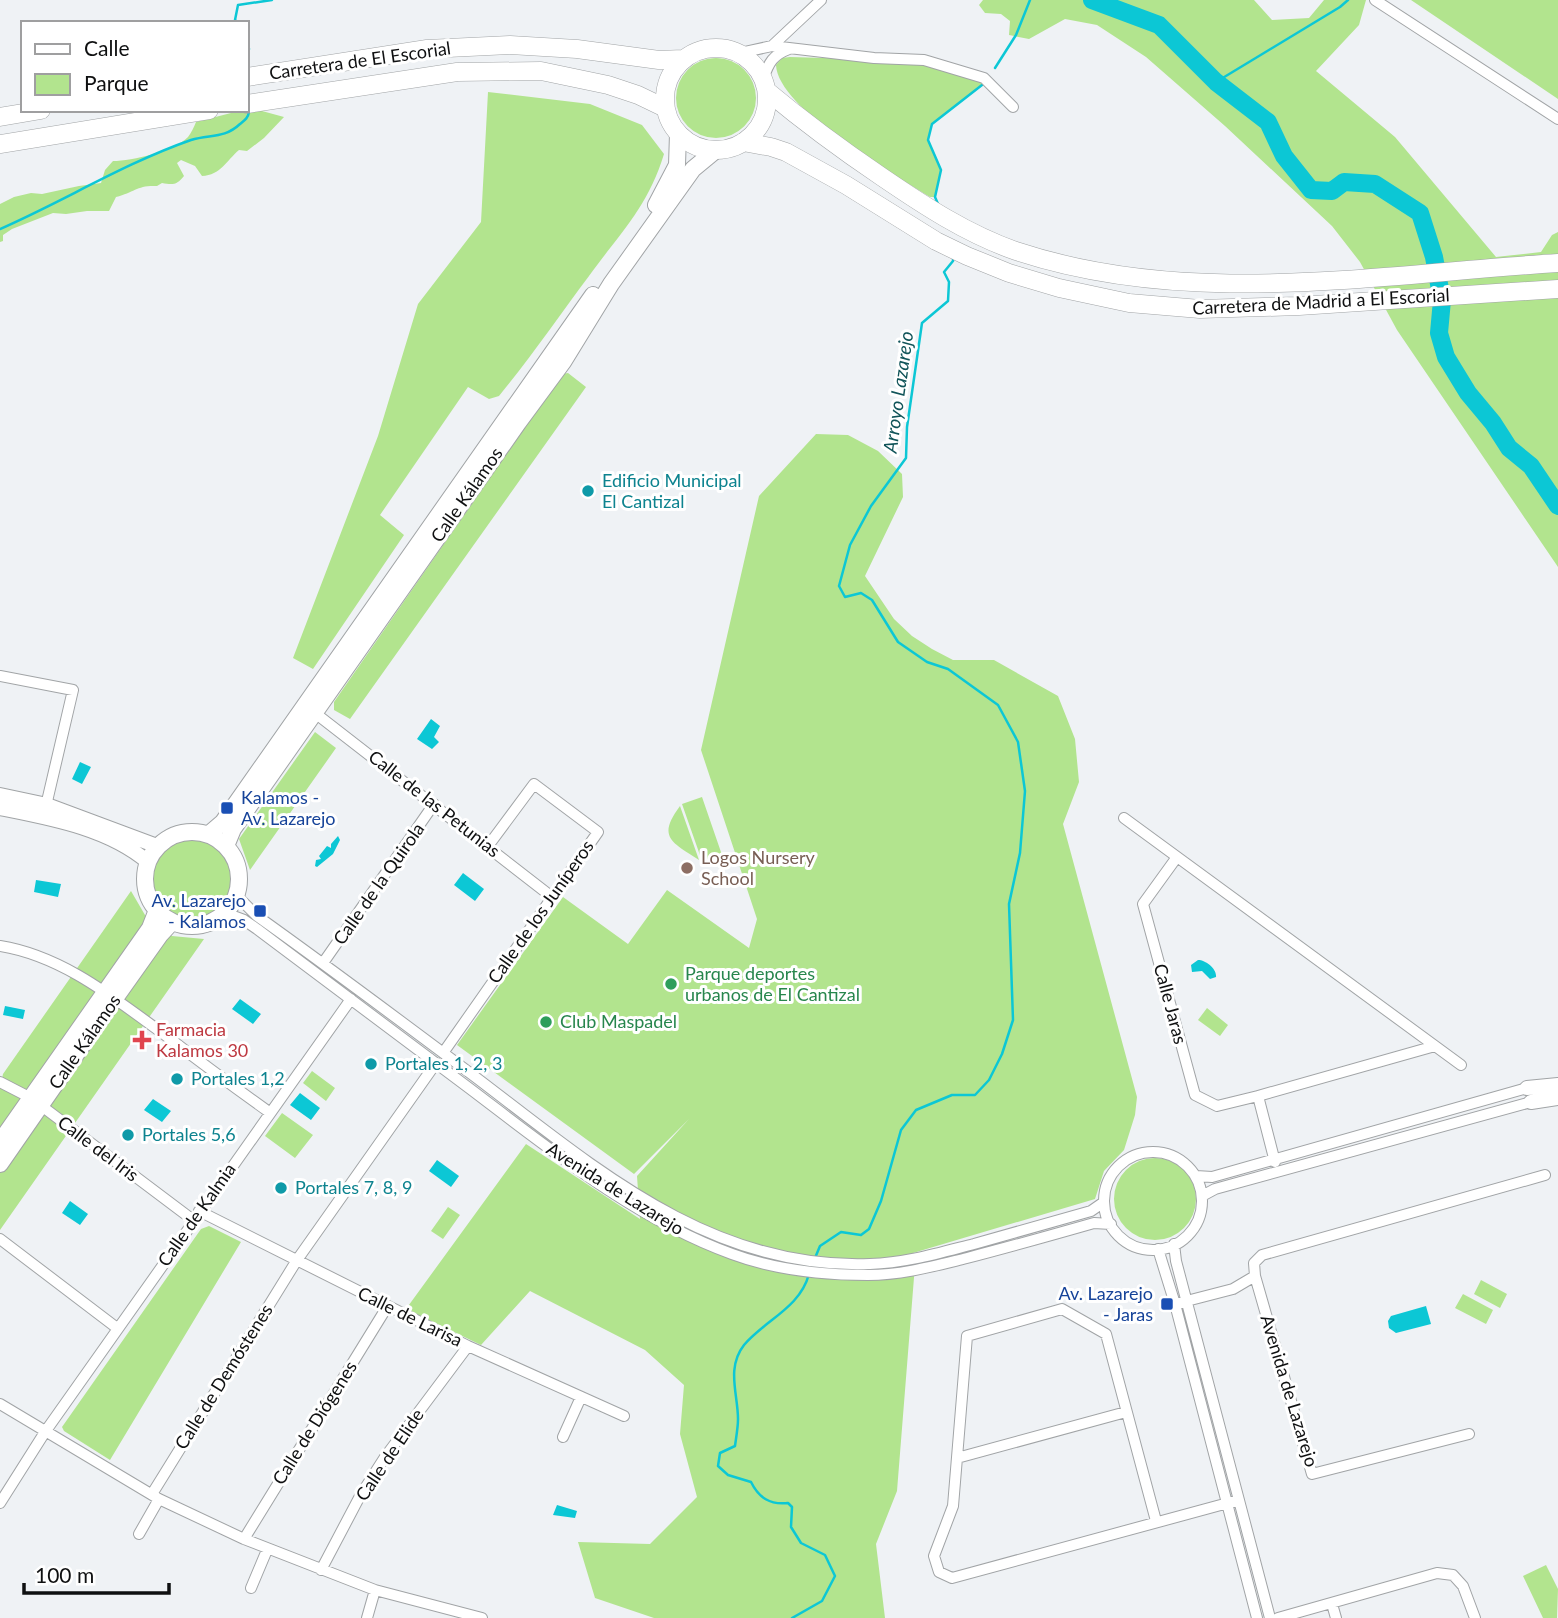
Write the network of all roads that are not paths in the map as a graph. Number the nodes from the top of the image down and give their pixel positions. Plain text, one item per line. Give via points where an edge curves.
1 (821, 0) edge
2 (1375, 0) edge
3 (772, 46) junction
4 (792, 48) junction
5 (740, 53) junction
6 (683, 59) junction
7 (248, 78) edge
8 (765, 85) junction
9 (248, 104) edge
10 (1013, 107) dead end
11 (665, 108) junction
12 (29, 112) edge
13 (197, 112) edge
14 (0, 117) edge
15 (1558, 119) edge
16 (678, 134) junction
17 (743, 142) junction
18 (0, 144) edge
19 (716, 150) junction
20 (1552, 263) edge
21 (1554, 289) edge
22 (0, 676) edge
23 (315, 713) junction
24 (0, 794) edge
25 (435, 804) junction
26 (0, 808) edge
27 (45, 811) junction
28 (1124, 818) dead end
29 (209, 834) junction
30 (157, 846) junction
31 (226, 846) junction
32 (488, 846) junction
33 (1177, 857) junction
34 (148, 862) junction
35 (236, 895) junction
36 (552, 897) junction
37 (157, 910) junction
38 (225, 913) junction
39 (172, 922) junction
40 (0, 946) edge
41 (323, 963) junction
42 (110, 995) junction
43 (351, 999) junction
44 (1434, 1046) junction
45 (443, 1053) junction
46 (436, 1063) junction
47 (1461, 1065) dead end
48 (0, 1082) edge
49 (1558, 1085) edge
50 (1529, 1095) junction
51 (1258, 1096) junction
52 (1558, 1098) edge
53 (36, 1102) junction
54 (269, 1112) junction
55 (0, 1142) edge
56 (1274, 1158) junction
57 (0, 1164) edge
58 (1278, 1172) junction
59 (1545, 1175) dead end
60 (1196, 1176) junction
61 (1202, 1196) junction
62 (1104, 1202) junction
63 (196, 1216) junction
64 (664, 1217) junction
65 (1111, 1224) junction
66 (0, 1239) edge
67 (1174, 1244) junction
68 (1158, 1249) junction
69 (297, 1260) junction
70 (915, 1265) junction
71 (1255, 1276) junction
72 (1188, 1301) junction
73 (1175, 1304) junction
74 (387, 1307) junction
75 (117, 1328) junction
76 (468, 1346) junction
77 (581, 1396) junction
78 (0, 1404) edge
79 (1126, 1412) junction
80 (624, 1416) dead end
81 (45, 1432) junction
82 (1469, 1434) dead end
83 (564, 1437) dead end
84 (957, 1458) junction
85 (155, 1497) junction
86 (1239, 1500) junction
87 (1226, 1502) junction
88 (0, 1503) edge
89 (1156, 1521) junction
90 (139, 1534) dead end
91 (244, 1539) junction
92 (267, 1550) junction
93 (321, 1570) junction
94 (251, 1588) dead end
95 (375, 1590) junction
96 (1332, 1604) junction
97 (367, 1618) edge
98 (482, 1618) edge
99 (1257, 1618) edge
100 (1270, 1618) edge
101 (1278, 1618) edge
102 (1336, 1618) edge
103 (1475, 1618) edge

1 - 3 street
2 - 15 street
3 - 4 street
3 - 5 street
4 - 8 street via 776,54 768,64
4 - 10 street via 924,60 984,78
5 - 6 highway via 712,47
5 - 8 highway via 758,69
6 - 7 highway, Carretera de El Escorial via 510,45 427,49
6 - 11 highway via 668,80
8 - 17 highway via 762,120
8 - 20 highway, Carretera de Madrid a El Escorial via 822,136 936,213 1015,250 1062,263 1137,279 1198,284 1298,282
9 - 11 highway, Carretera de El Escorial via 457,72 541,71 608,85
11 - 16 highway
12 - 14 highway
13 - 18 highway
16 - 19 highway via 702,149
16 - 29 main road, Calle Kálamos via 677,165 660,199 223,822
17 - 19 highway
17 - 21 highway, Carretera de Madrid a El Escorial via 786,152 936,241 1009,273 1129,303 1200,310
19 - 23 main road, Calle Kálamos via 693,169 611,284 563,362
22 - 27 street via 73,690
23 - 25 street, Calle de las Petunias
23 - 31 main road, Calle Kálamos via 233,829
24 - 27 street
25 - 32 street, Calle de las Petunias
25 - 41 street, Calle de la Quirola
26 - 27 street
27 - 30 street
27 - 34 street via 132,849
28 - 33 street
29 - 30 main road via 176,834
29 - 31 main road
30 - 34 main road
31 - 35 main road via 237,864
32 - 36 street, Calle de las Petunias
32 - 36 street, Calle de los Juníperos via 534,783 598,832
33 - 44 street
33 - 51 street, Calle Jaras via 1143,904 1195,1095 1217,1106
34 - 37 main road via 146,888
35 - 38 main road
35 - 41 street, Avenida de Lazarejo via 257,916
36 - 45 street, Calle de los Juníperos
37 - 39 main road
37 - 42 main road, Calle Kálamos
38 - 39 main road via 194,926
38 - 43 street, Avenida de Lazarejo via 244,920
39 - 42 main road, Calle Kálamos
40 - 42 street via 73,971
41 - 45 street, Avenida de Lazarejo
42 - 53 main road, Calle Kálamos
42 - 54 street
43 - 46 street, Avenida de Lazarejo
43 - 54 street, Calle de Kalmia
44 - 47 street
44 - 51 street, Calle Jaras
45 - 64 street, Avenida de Lazarejo
46 - 64 street, Avenida de Lazarejo via 545,1146
46 - 69 street, Calle de Demóstenes
48 - 53 street, Calle del Iris
49 - 50 street
50 - 52 street
50 - 56 street
50 - 58 street
51 - 56 street
53 - 55 main road, Calle Kálamos
53 - 57 main road, Calle Kálamos
53 - 63 street, Calle del Iris
54 - 63 street, Calle de Kalmia
56 - 58 street
56 - 60 street via 1212,1177
58 - 61 street
59 - 71 street via 1262,1255 1254,1263
60 - 61 street
60 - 62 street via 1166,1153 1140,1154 1118,1167
61 - 67 street via 1192,1230
62 - 65 street
62 - 70 street, Avenida de Lazarejo via 1091,1211
63 - 69 street, Calle de Larisa
63 - 75 street, Calle de Kalmia
64 - 70 street, Avenida de Lazarejo via 700,1241 734,1255 793,1269 871,1275
65 - 68 street via 1117,1234 1136,1246
65 - 70 street, Avenida de Lazarejo via 1094,1223
66 - 75 street
67 - 68 street
67 - 72 street
68 - 73 street
69 - 74 street, Calle de Larisa
69 - 85 street, Calle de Demóstenes
71 - 72 street via 1233,1289
71 - 82 street, Avenida de Lazarejo via 1312,1474
72 - 73 street
72 - 86 street
73 - 87 street
74 - 76 street, Calle de Larisa
74 - 91 street, Calle de Diógenes
75 - 81 street, Calle de Kalmia
76 - 77 street, Calle de Larisa
76 - 93 street, Calle de Elide via 385,1457
77 - 80 street, Calle de Larisa
77 - 83 street
78 - 81 street
79 - 84 street
79 - 84 street via 1105,1334 1062,1309 967,1336
79 - 89 street
81 - 85 street
81 - 88 street, Calle de Kalmia
84 - 89 street via 953,1506 934,1556 939,1572 952,1578
85 - 90 street, Calle de Demóstenes
85 - 91 street
86 - 87 street
86 - 100 street
87 - 89 street
87 - 99 street
91 - 92 street
92 - 93 street
92 - 94 street
93 - 95 street
95 - 97 street
95 - 98 street
96 - 101 street
96 - 102 street
96 - 103 street via 1437,1573 1453,1575 1463,1586

